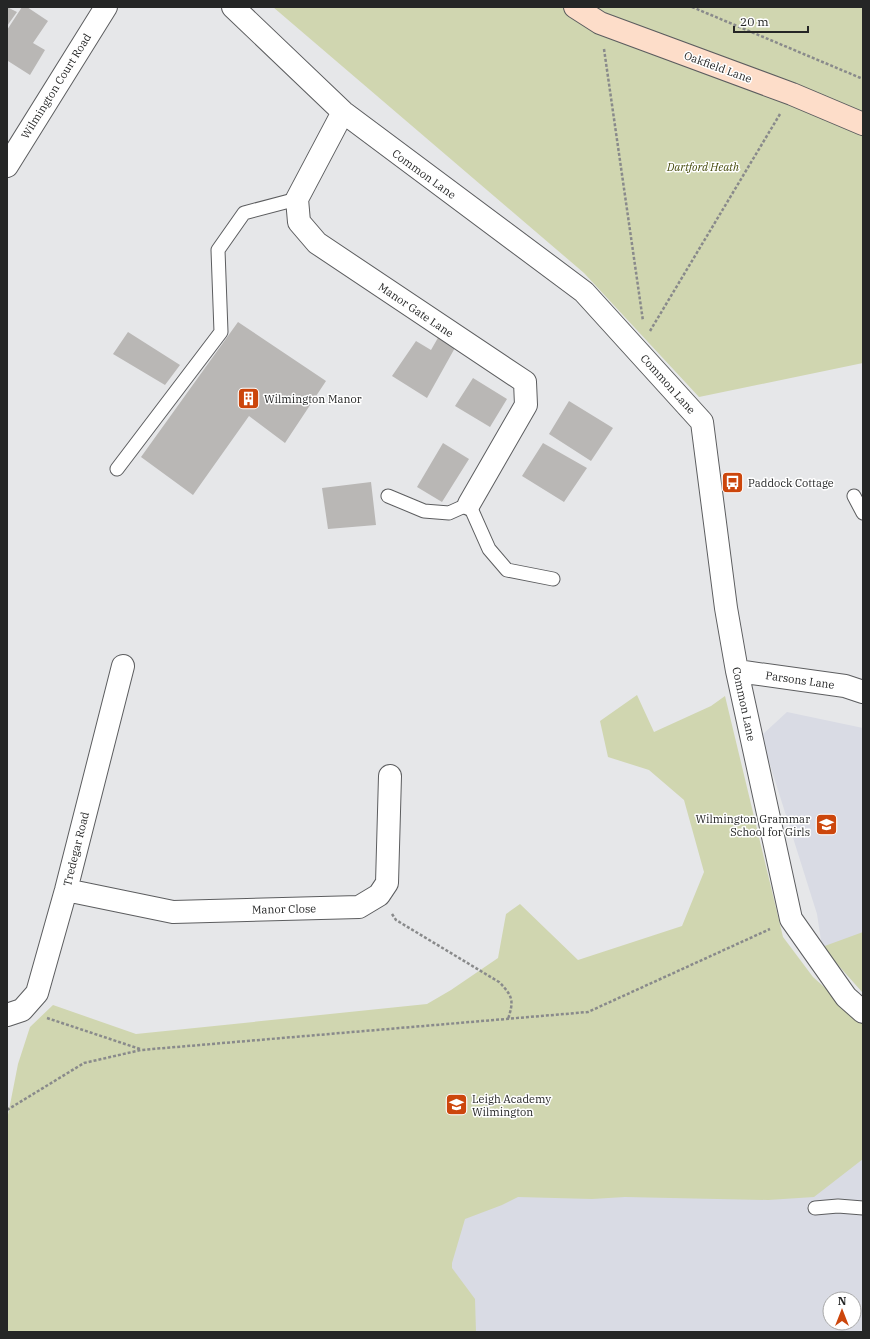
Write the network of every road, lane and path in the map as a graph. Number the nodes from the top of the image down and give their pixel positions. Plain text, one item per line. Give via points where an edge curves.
1 (106, 7) edge
2 (233, 7) edge
3 (575, 7) edge
4 (692, 7) edge
5 (600, 23) junction
6 (863, 79) edge
7 (792, 94) junction
8 (343, 112) junction
9 (863, 124) edge
10 (7, 166) edge
11 (297, 199) junction
12 (643, 323) dead end
13 (650, 332) dead end
14 (117, 469) dead end
15 (388, 496) dead end
16 (854, 496) dead end
17 (469, 504) junction
18 (863, 513) edge
19 (553, 578) dead end
20 (123, 666) dead end
21 (737, 671) junction
22 (863, 692) edge
23 (390, 776) dead end
24 (66, 890) junction
25 (379, 895) junction
26 (791, 919) junction
27 (15, 1012) edge
28 (863, 1012) edge
29 (508, 1019) junction
30 (141, 1050) junction
31 (7, 1110) edge
32 (815, 1208) dead end
33 (863, 1208) edge

1 - 10 street, Wilmington Court Road
2 - 8 street, Common Lane
3 - 5 street, Oakfield Lane
4 - 6 path
5 - 7 street, Oakfield Lane
5 - 12 path
7 - 9 street, Oakfield Lane
7 - 13 path
8 - 11 street
8 - 21 street, Common Lane via 584,292 702,422 726,608
11 - 14 lane via 244,212 218,250 221,332
11 - 17 street, Manor Gate Lane via 300,222 318,243 525,382 526,405
15 - 17 lane via 424,511 449,513
16 - 18 lane
17 - 19 lane via 489,549 507,570
20 - 24 street, Tredegar Road
21 - 22 street, Parsons Lane via 845,686
21 - 26 street, Common Lane
23 - 25 street via 387,883
24 - 25 street, Manor Close via 173,912 358,907
24 - 27 street, Tredegar Road via 37,993
25 - 29 path via 396,920 499,982 509,992 513,1004
26 - 28 street, Common Lane via 846,997
26 - 29 path via 588,1012
27 - 30 path
29 - 30 path
30 - 31 path via 84,1063
32 - 33 lane

